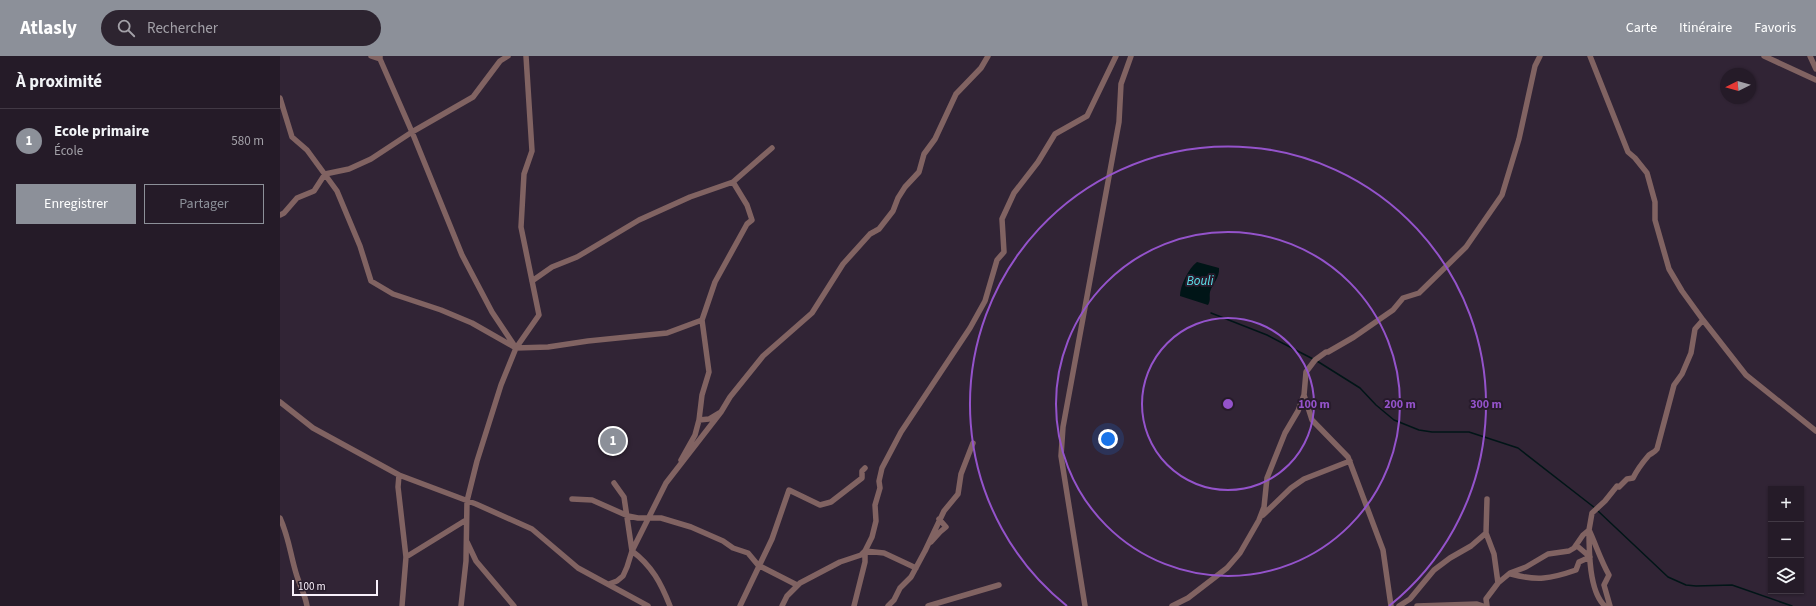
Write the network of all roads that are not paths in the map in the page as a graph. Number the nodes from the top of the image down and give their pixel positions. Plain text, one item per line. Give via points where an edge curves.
1 (371, 56) edge
2 (508, 56) edge
3 (526, 56) edge
4 (988, 56) edge
5 (1116, 56) edge
6 (1131, 56) edge
7 (1540, 56) edge
8 (1590, 56) edge
9 (1764, 56) edge
10 (1810, 56) edge
11 (380, 58) edge
12 (1816, 69) edge
13 (1816, 80) edge
14 (280, 98) edge
15 (412, 132) junction
16 (772, 148) dead end
17 (325, 174) junction
18 (733, 182) junction
19 (280, 215) edge
20 (532, 281) junction
21 (702, 320) junction
22 (1703, 320) junction
23 (516, 348) junction
24 (1304, 395) junction
25 (280, 402) edge
26 (721, 412) junction
27 (699, 420) junction
28 (1816, 431) edge
29 (973, 443) dead end
30 (1350, 462) junction
31 (678, 466) junction
32 (865, 468) dead end
33 (399, 475) junction
34 (614, 483) dead end
35 (572, 499) dead end
36 (1486, 499) dead end
37 (467, 501) junction
38 (628, 516) junction
39 (280, 518) edge
40 (648, 518) junction
41 (939, 519) junction
42 (466, 520) junction
43 (1259, 520) junction
44 (1589, 530) junction
45 (1486, 533) junction
46 (466, 540) junction
47 (1576, 545) junction
48 (632, 550) junction
49 (865, 551) junction
50 (925, 551) junction
51 (406, 557) junction
52 (1590, 557) junction
53 (758, 565) junction
54 (916, 568) junction
55 (1510, 573) junction
56 (1498, 583) junction
57 (609, 584) junction
58 (797, 585) junction
59 (999, 585) dead end
60 (645, 605) edge
61 (307, 606) edge
62 (402, 606) edge
63 (461, 606) edge
64 (514, 606) edge
65 (670, 606) edge
66 (740, 606) edge
67 (782, 606) edge
68 (854, 606) edge
69 (888, 606) edge
70 (928, 606) edge
71 (1085, 606) edge
72 (1172, 606) edge
73 (1391, 606) edge
74 (1399, 606) edge
75 (1417, 606) edge
76 (1483, 606) edge
77 (1487, 606) edge
78 (1605, 606) edge
79 (1610, 606) edge

1 - 11 street
2 - 15 street via 500,61 474,97
3 - 20 street via 532,151 524,174 521,227
4 - 26 street via 981,68 956,94 935,139 924,154 919,172 905,187 893,212 843,264 812,313 763,356
5 - 49 street via 1086,116 1055,134 1038,162 1014,193 1002,219 1004,252 997,260 985,301 901,432 882,468 875,505 876,521
6 - 71 street via 1121,84 1119,122 1063,427 1061,456
7 - 24 street via 1535,66 1502,195 1466,247 1419,293 1403,298 1393,310 1315,360 1306,372
8 - 22 street via 1628,152 1647,173 1655,202 1655,220 1669,269
9 - 13 street
10 - 12 street
11 - 15 street
14 - 17 street via 292,137 307,150
15 - 17 street via 371,159 349,169
15 - 23 street via 462,255 492,312
16 - 18 street
17 - 19 street via 314,191 298,198
17 - 23 street via 337,191 347,213 371,281 393,294 472,323
18 - 20 street via 690,197 640,220 577,257 552,267
18 - 21 street via 747,205 752,220 747,224 715,282
20 - 23 street via 539,315
21 - 23 street via 667,334
21 - 27 street via 708,372
22 - 28 street via 1746,375
22 - 44 street via 1695,329 1691,353 1682,374 1674,384 1657,449 1645,460 1633,478 1617,486 1592,513
23 - 37 street via 501,385
24 - 30 street via 1312,420
24 - 43 street via 1267,478 1264,507
25 - 33 street via 313,428
26 - 27 street via 709,419
26 - 31 street
27 - 31 street via 695,435
29 - 41 street via 961,474 958,494
30 - 43 street via 1304,479 1270,507
30 - 73 street via 1383,550
31 - 40 street
32 - 53 street via 862,471 862,478 831,502 820,505 789,490 772,539
33 - 37 street
33 - 51 street via 398,487
34 - 38 street via 624,497
35 - 38 street via 592,500
36 - 45 street
37 - 42 street
37 - 57 street via 532,529 578,568
38 - 40 street
38 - 48 street
39 - 61 street via 288,535 296,573 304,590
40 - 48 street
40 - 53 street via 671,520 691,527 748,553
41 - 50 street
41 - 50 street via 946,527
42 - 46 street
42 - 51 street
43 - 72 street via 1240,553 1227,568 1188,598
44 - 47 street
44 - 52 street
44 - 79 street via 1608,575 1604,585
45 - 56 street via 1494,554
45 - 74 street via 1434,570 1410,598
46 - 63 street
46 - 64 street via 476,561
47 - 52 street
47 - 55 street via 1569,551 1548,554 1526,568
48 - 57 street via 623,576
48 - 65 street via 645,560 663,587
49 - 54 street via 884,553
49 - 58 street
49 - 68 street via 865,562
50 - 54 street
51 - 62 street
52 - 55 street via 1579,562 1576,570 1551,577 1530,579
52 - 78 street via 1597,597
53 - 58 street
53 - 66 street
54 - 69 street
55 - 56 street
56 - 77 street via 1486,599
57 - 60 street
58 - 67 street
59 - 70 street
75 - 76 street

